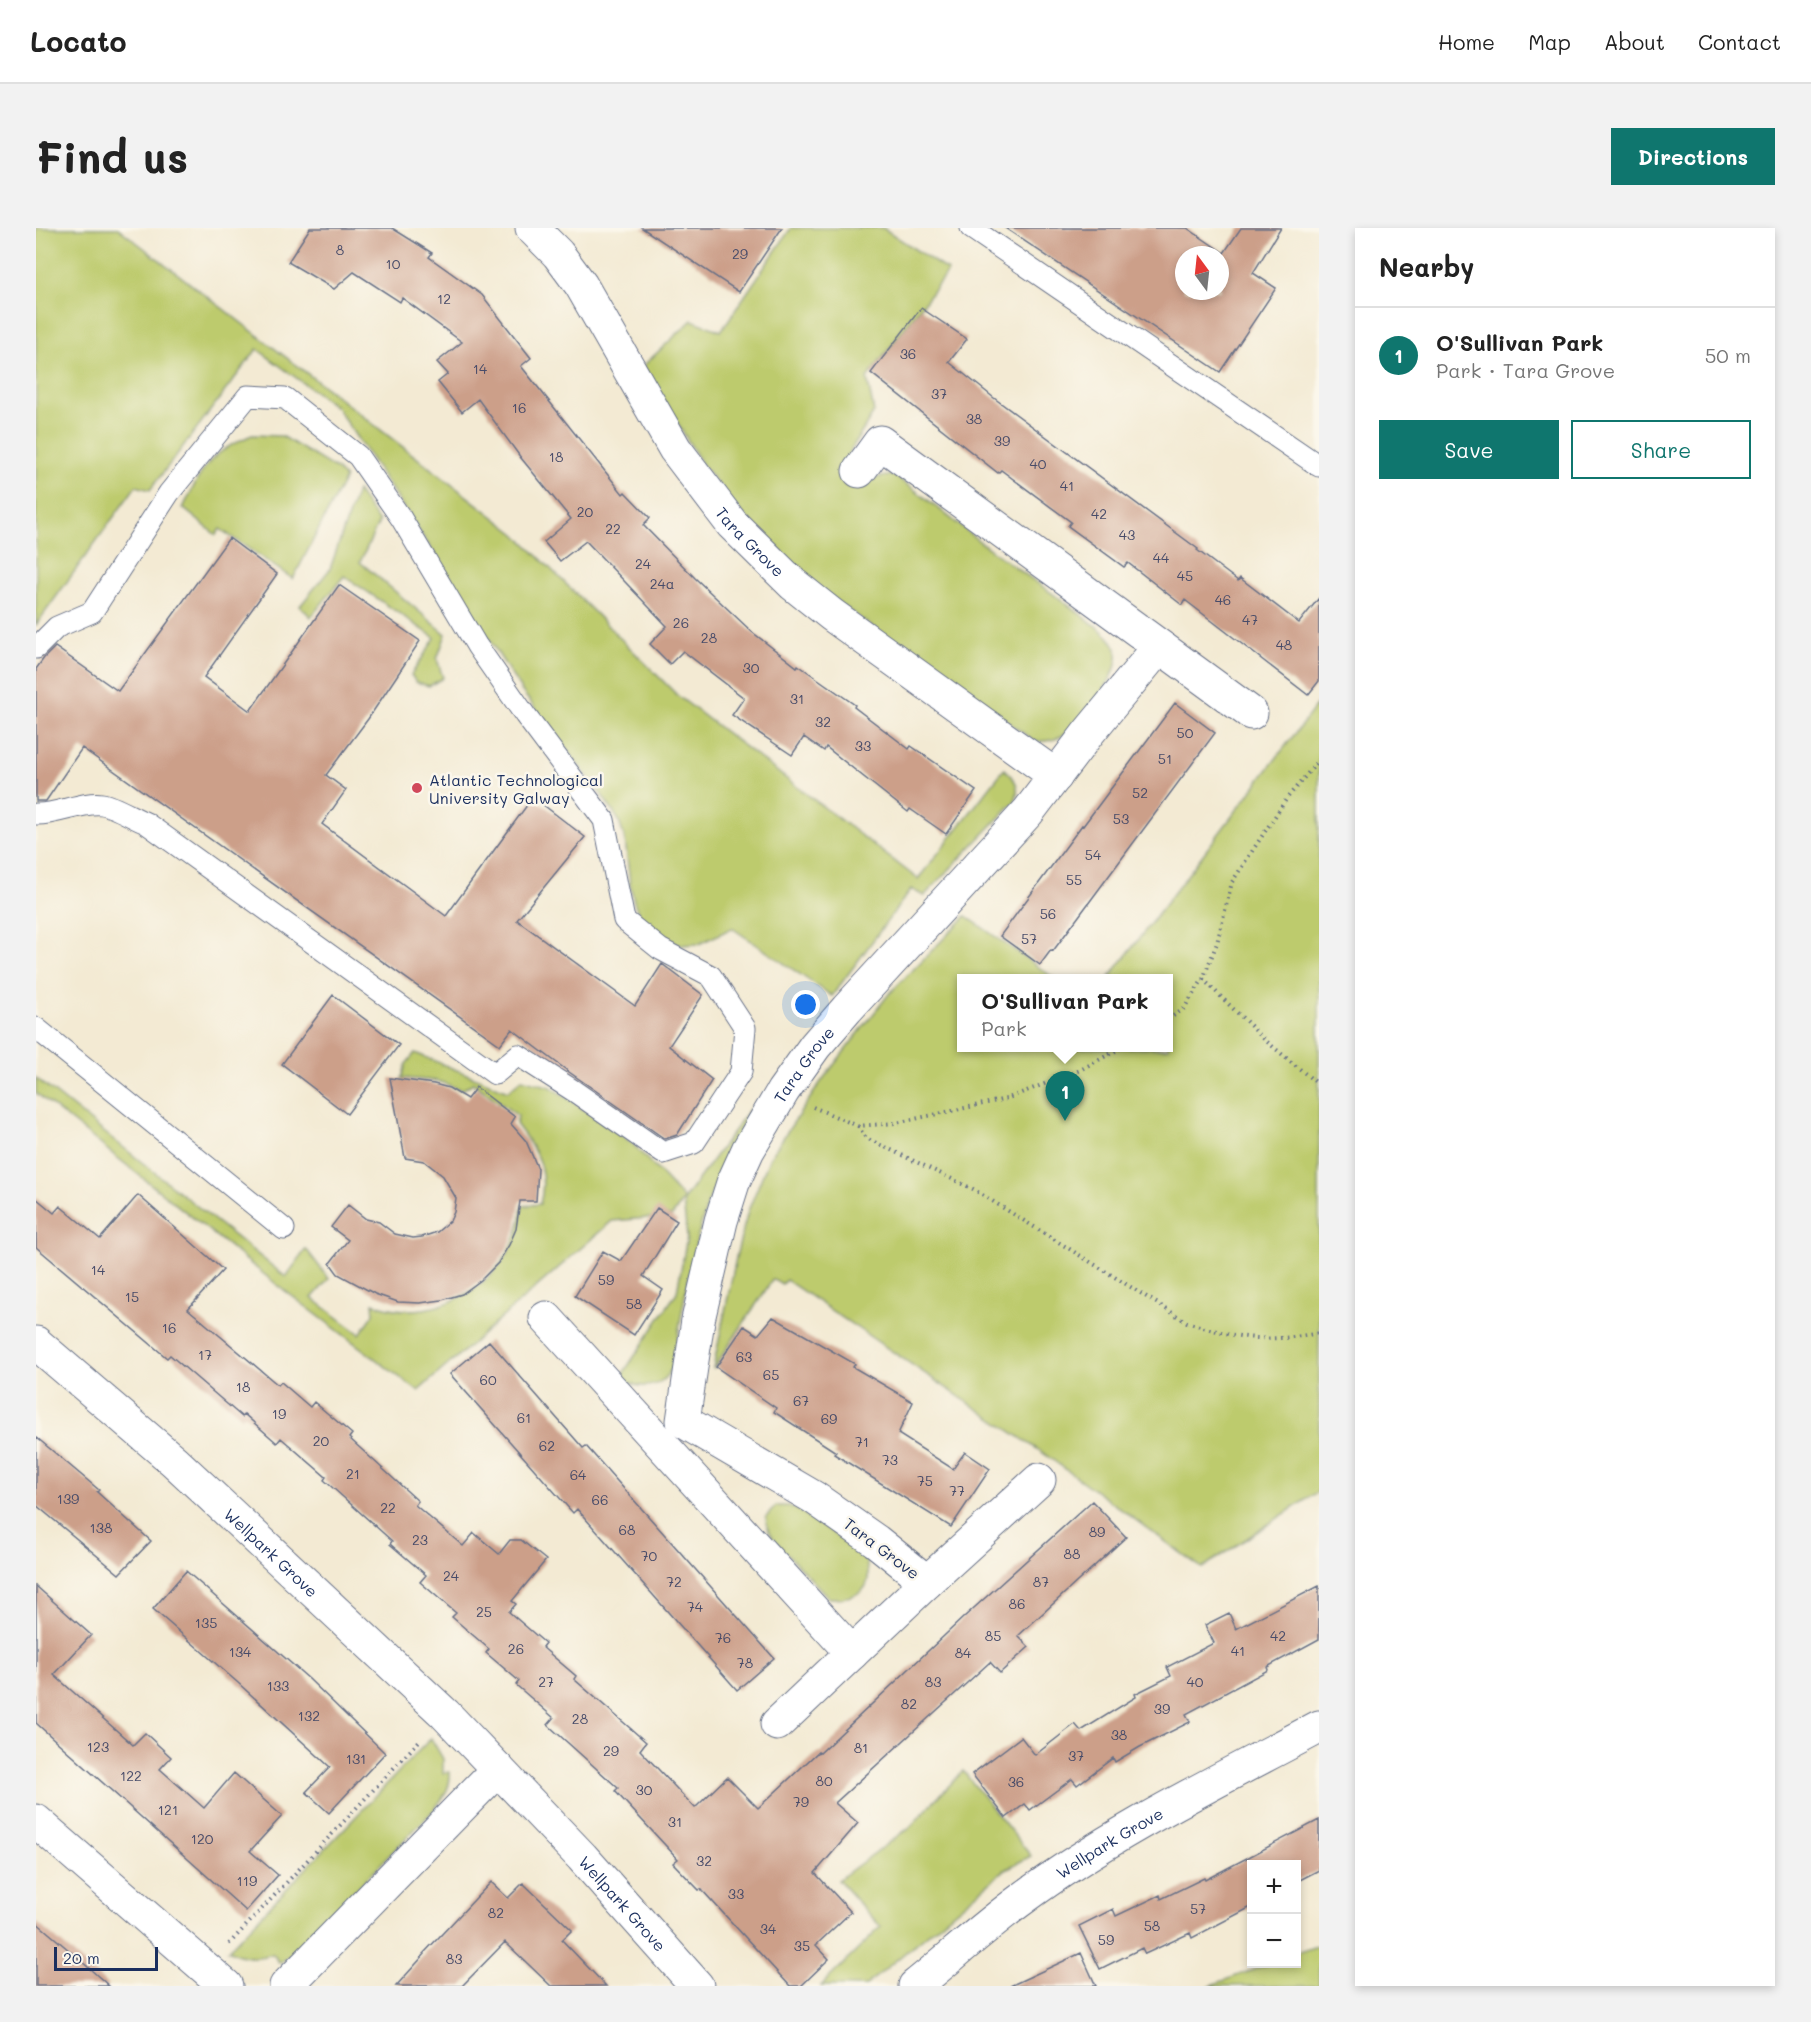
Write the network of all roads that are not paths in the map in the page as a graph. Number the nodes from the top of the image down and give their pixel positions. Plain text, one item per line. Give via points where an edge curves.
1 (532, 228) edge
2 (971, 228) edge
3 (1319, 466) edge
4 (858, 471) dead end
5 (1159, 647) junction
6 (36, 648) edge
7 (1251, 713) dead end
8 (1056, 776) junction
9 (36, 814) edge
10 (36, 1028) edge
11 (284, 1229) dead end
12 (546, 1318) dead end
13 (36, 1343) edge
14 (683, 1421) junction
15 (660, 1443) junction
16 (1039, 1480) dead end
17 (927, 1582) junction
18 (852, 1653) junction
19 (777, 1724) dead end
20 (1319, 1727) edge
21 (498, 1769) junction
22 (36, 1821) edge
23 (217, 1978) edge
24 (286, 1986) edge
25 (697, 1986) edge
26 (915, 1986) edge

1 - 8 street, Tara Grove via 581,285 664,432 732,524 793,584 832,615
2 - 3 lane
4 - 5 street via 880,441
5 - 7 street
5 - 8 street, Tara Grove
6 - 9 lane via 57,627 92,612 169,494 248,396 285,398 358,456 401,518 477,646 604,820 624,920 660,949 711,976 745,1028 741,1072 694,1143 663,1154 518,1055 495,1074 146,823 101,804
8 - 14 street, Tara Grove via 1004,841 815,1046 748,1150 721,1221 698,1320
10 - 11 lane
12 - 15 street
13 - 21 street, Wellpark Grove via 174,1461 445,1714
14 - 15 street
14 - 17 street, Tara Grove via 813,1497
15 - 18 street
16 - 17 street, Tara Grove
17 - 18 street, Tara Grove
18 - 19 street, Tara Grove
20 - 26 street, Wellpark Grove via 1097,1849 1021,1900
21 - 24 street
21 - 25 street, Wellpark Grove
22 - 23 street

